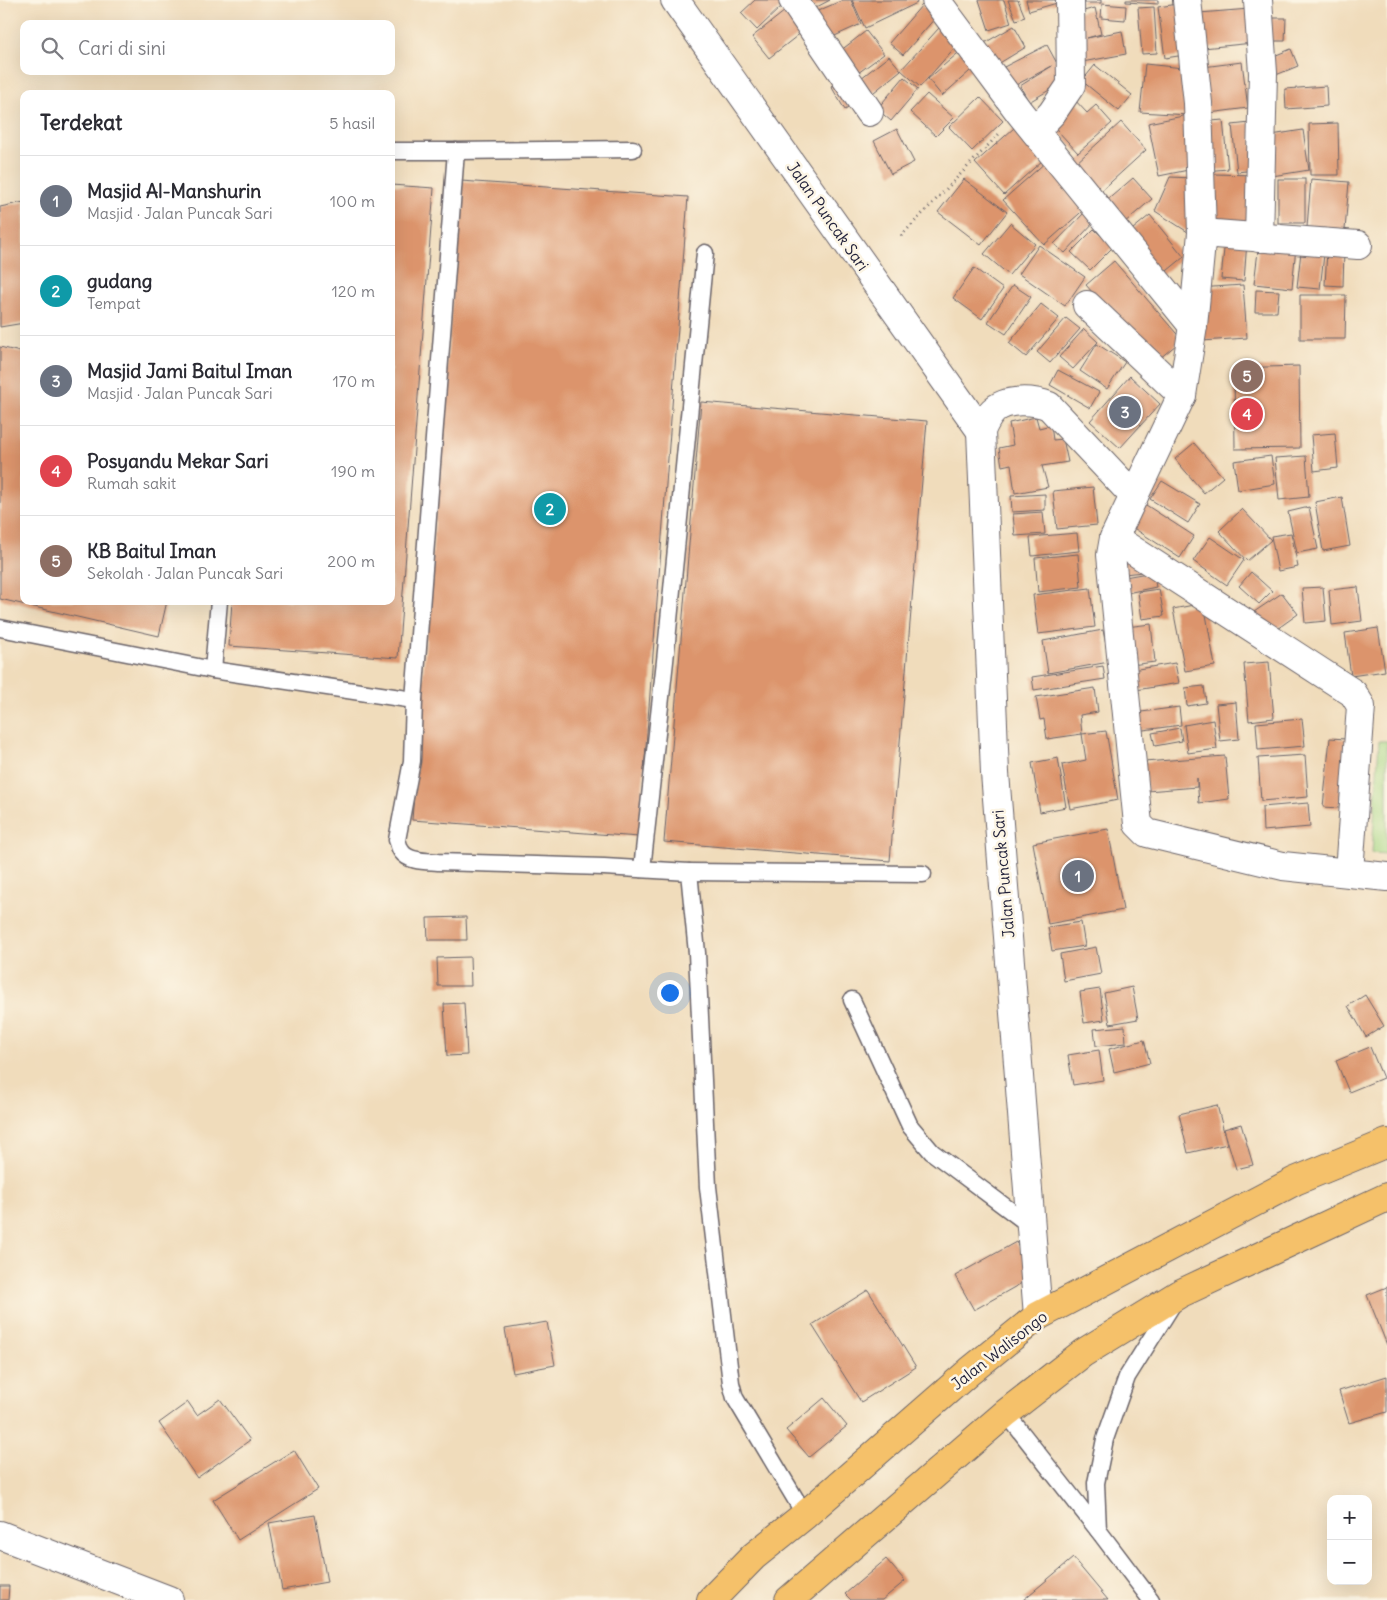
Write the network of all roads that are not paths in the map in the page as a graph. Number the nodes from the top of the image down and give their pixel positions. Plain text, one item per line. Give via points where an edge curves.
1 (675, 0) edge
2 (793, 0) edge
3 (1070, 0) edge
4 (1186, 0) edge
5 (1258, 0) edge
6 (948, 4) edge
7 (869, 112) dead end
8 (1028, 122) junction
9 (633, 149) dead end
10 (395, 151) edge
11 (456, 152) junction
12 (1202, 233) junction
13 (1259, 238) junction
14 (1358, 245) dead end
15 (704, 253) dead end
16 (1087, 305) dead end
17 (1193, 326) junction
18 (1182, 394) junction
19 (981, 431) junction
20 (1134, 496) junction
21 (1114, 538) junction
22 (219, 605) edge
23 (0, 628) edge
24 (213, 670) junction
25 (414, 700) junction
26 (642, 869) junction
27 (689, 872) junction
28 (1349, 872) junction
29 (923, 874) dead end
30 (1387, 877) edge
31 (852, 1000) dead end
32 (1387, 1143) edge
33 (1387, 1197) edge
34 (1031, 1226) junction
35 (1179, 1294) junction
36 (1038, 1316) junction
37 (1006, 1413) junction
38 (805, 1515) junction
39 (1098, 1530) junction
40 (0, 1535) edge
41 (169, 1600) edge
42 (711, 1600) edge
43 (789, 1600) edge
44 (1151, 1600) edge

1 - 19 street, Jalan Puncak Sari
2 - 7 street
3 - 8 street via 1071,85 1052,113
4 - 12 street via 1198,103
5 - 13 street via 1263,73
6 - 8 street
8 - 17 street
9 - 11 lane
10 - 11 lane
11 - 25 lane
12 - 13 street
12 - 17 street
13 - 14 street
15 - 26 lane
16 - 18 street
17 - 18 street
18 - 20 street
19 - 20 street via 991,413 1002,405 1027,401 1050,406
19 - 34 street, Jalan Puncak Sari via 995,773
20 - 21 street
21 - 28 street via 1353,693 1361,706
21 - 28 street via 1110,555 1138,824 1147,833 1283,866
22 - 24 lane
23 - 24 lane
24 - 25 lane
25 - 26 lane via 412,761 397,840 401,852 418,860 438,862
26 - 27 lane
27 - 29 lane
27 - 38 lane via 697,953 708,1187 731,1383 735,1398
28 - 30 street
31 - 34 lane via 910,1126 932,1152
32 - 36 highway, Jalan Walisongo via 1296,1181
33 - 35 highway
34 - 36 street, Jalan Puncak Sari
35 - 37 highway via 1083,1353
35 - 39 lane via 1127,1377 1105,1439 1096,1483
36 - 38 highway, Jalan Walisongo
37 - 39 lane
37 - 43 highway
38 - 42 highway, Jalan Walisongo via 754,1556
39 - 44 lane
40 - 41 street

